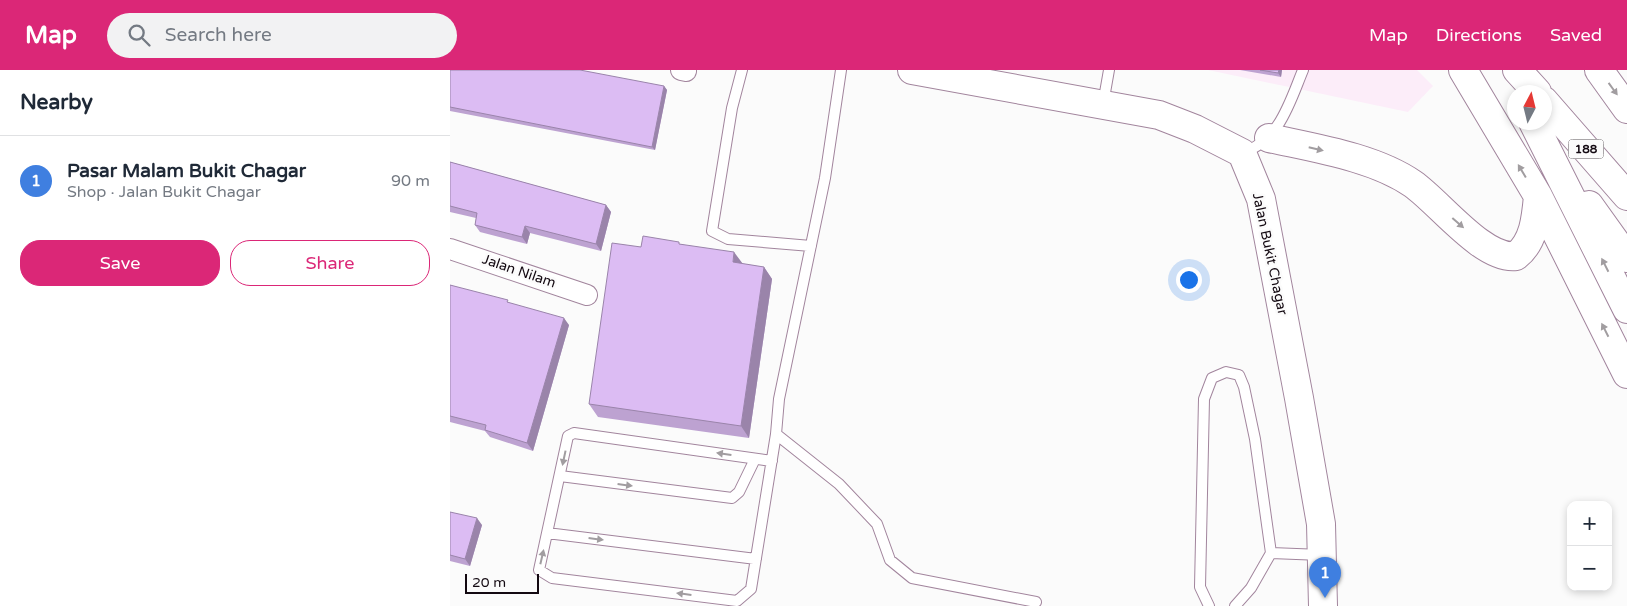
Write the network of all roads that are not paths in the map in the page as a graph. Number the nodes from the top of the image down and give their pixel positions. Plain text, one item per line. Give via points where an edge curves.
1 (742, 70) edge
2 (841, 70) edge
3 (912, 70) edge
4 (1109, 70) edge
5 (1302, 70) edge
6 (1463, 70) edge
7 (1508, 70) edge
8 (1517, 70) edge
9 (1599, 70) edge
10 (1515, 85) edge
11 (1531, 85) edge
12 (1103, 105) junction
13 (1627, 109) edge
14 (1552, 110) edge
15 (1537, 132) edge
16 (1269, 138) junction
17 (1242, 153) junction
18 (1538, 196) junction
19 (1627, 196) edge
20 (811, 246) junction
21 (450, 249) edge
22 (1627, 258) edge
23 (587, 295) dead end
24 (1627, 309) edge
25 (1627, 374) edge
26 (776, 434) junction
27 (755, 458) junction
28 (772, 461) junction
29 (560, 476) junction
30 (547, 533) junction
31 (1271, 553) junction
32 (1323, 554) junction
33 (756, 559) junction
34 (1036, 602) dead end
35 (1209, 606) edge
36 (1235, 606) edge
37 (1323, 606) edge

1 - 20 lane via 732,108 712,231 728,239
2 - 20 lane
3 - 12 main road
4 - 12 lane
5 - 16 lane via 1286,111
18 -> 6 main road
7 - 10 main road
8 - 11 main road
9 -> 13 main road
12 - 17 main road via 1160,115
14 - 19 main road, 188
15 - 22 main road
24 -> 15 main road
16 - 17 lane
16 -> 18 main road via 1360,159 1412,184 1490,251 1506,258 1516,256 1528,242 1536,221
17 - 32 main road, Jalan Bukit Chagar via 1261,200 1319,514
25 -> 18 main road
20 - 26 lane via 779,399
21 - 23 street, Jalan Nilam
26 - 28 lane
26 - 34 lane via 839,484 877,524 890,560 912,578
27 - 28 lane
29 -> 27 lane via 732,498 740,492
27 -> 29 lane via 574,433 568,436
28 - 33 lane
29 - 30 lane
30 -> 33 lane
33 -> 30 lane via 751,589 736,601 552,578 539,570
31 - 32 lane
31 - 35 lane via 1255,439 1244,387 1239,375 1226,372 1212,378 1204,399 1200,587
31 - 36 lane via 1251,588
32 - 37 main road, Jalan Bukit Chagar

